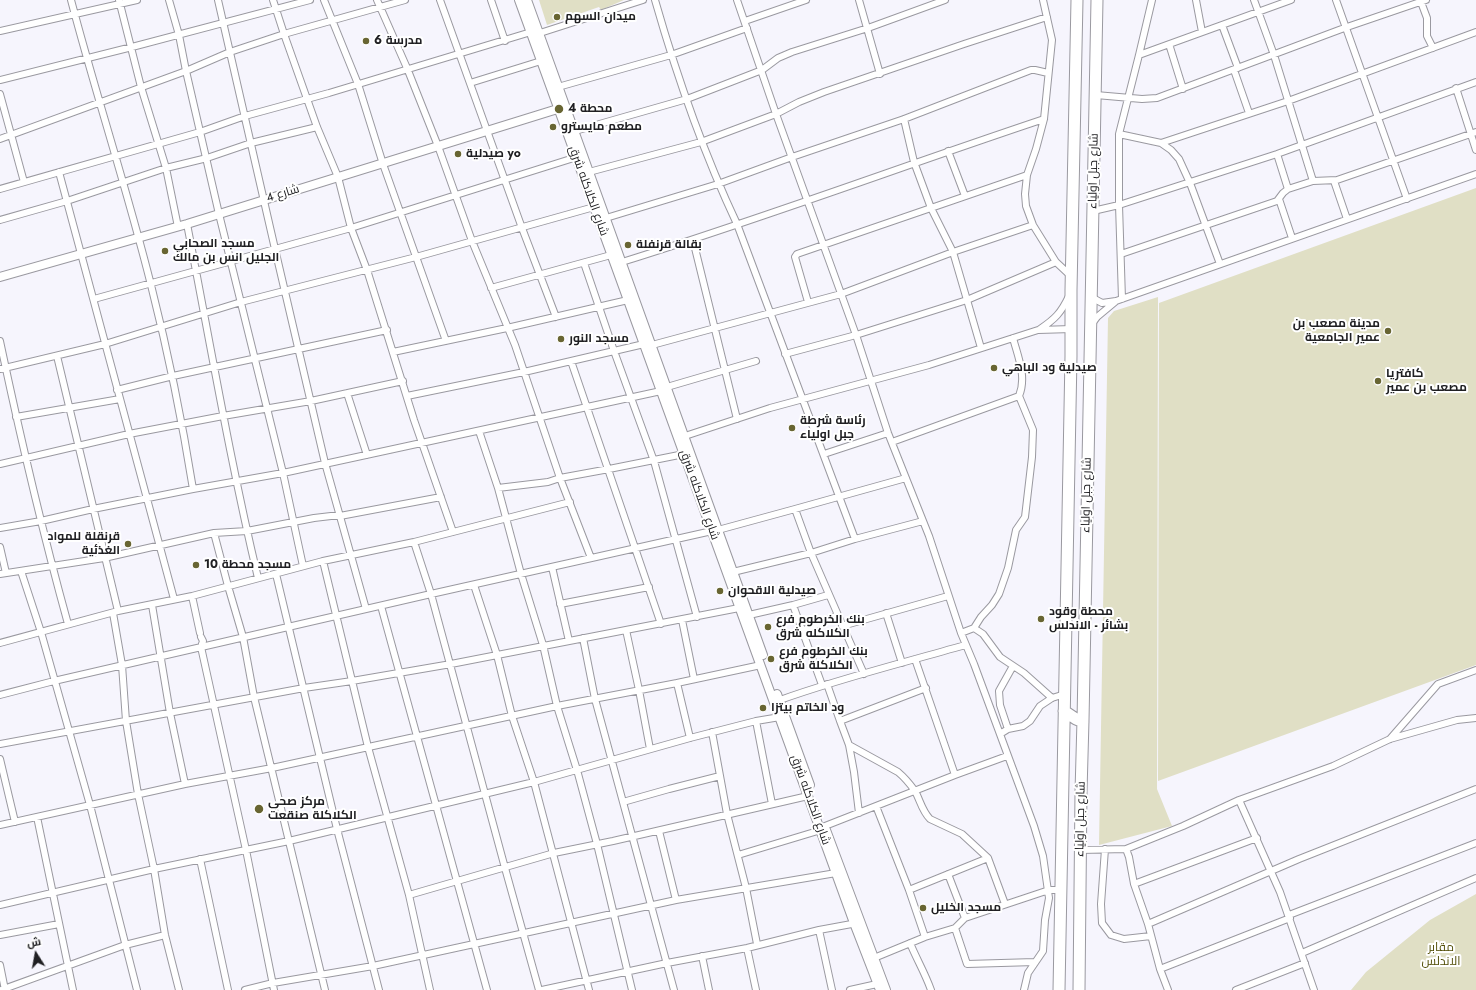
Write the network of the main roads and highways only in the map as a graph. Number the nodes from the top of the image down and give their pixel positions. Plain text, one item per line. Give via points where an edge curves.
1 (1077, 0) edge
2 (1097, 0) edge
3 (1064, 711) junction
4 (1083, 722) junction
5 (1064, 738) junction
6 (1082, 745) junction
7 (1058, 990) edge
8 (1079, 990) edge

1 - 3 highway, شارع جبل اولياء
2 - 4 highway, شارع جبل اولياء
3 - 4 highway
3 - 5 highway, شارع جبل اولياء
4 - 6 highway, شارع جبل اولياء
5 - 6 highway
5 - 7 highway, شارع جبل اولياء
6 - 8 highway, شارع جبل اولياء

